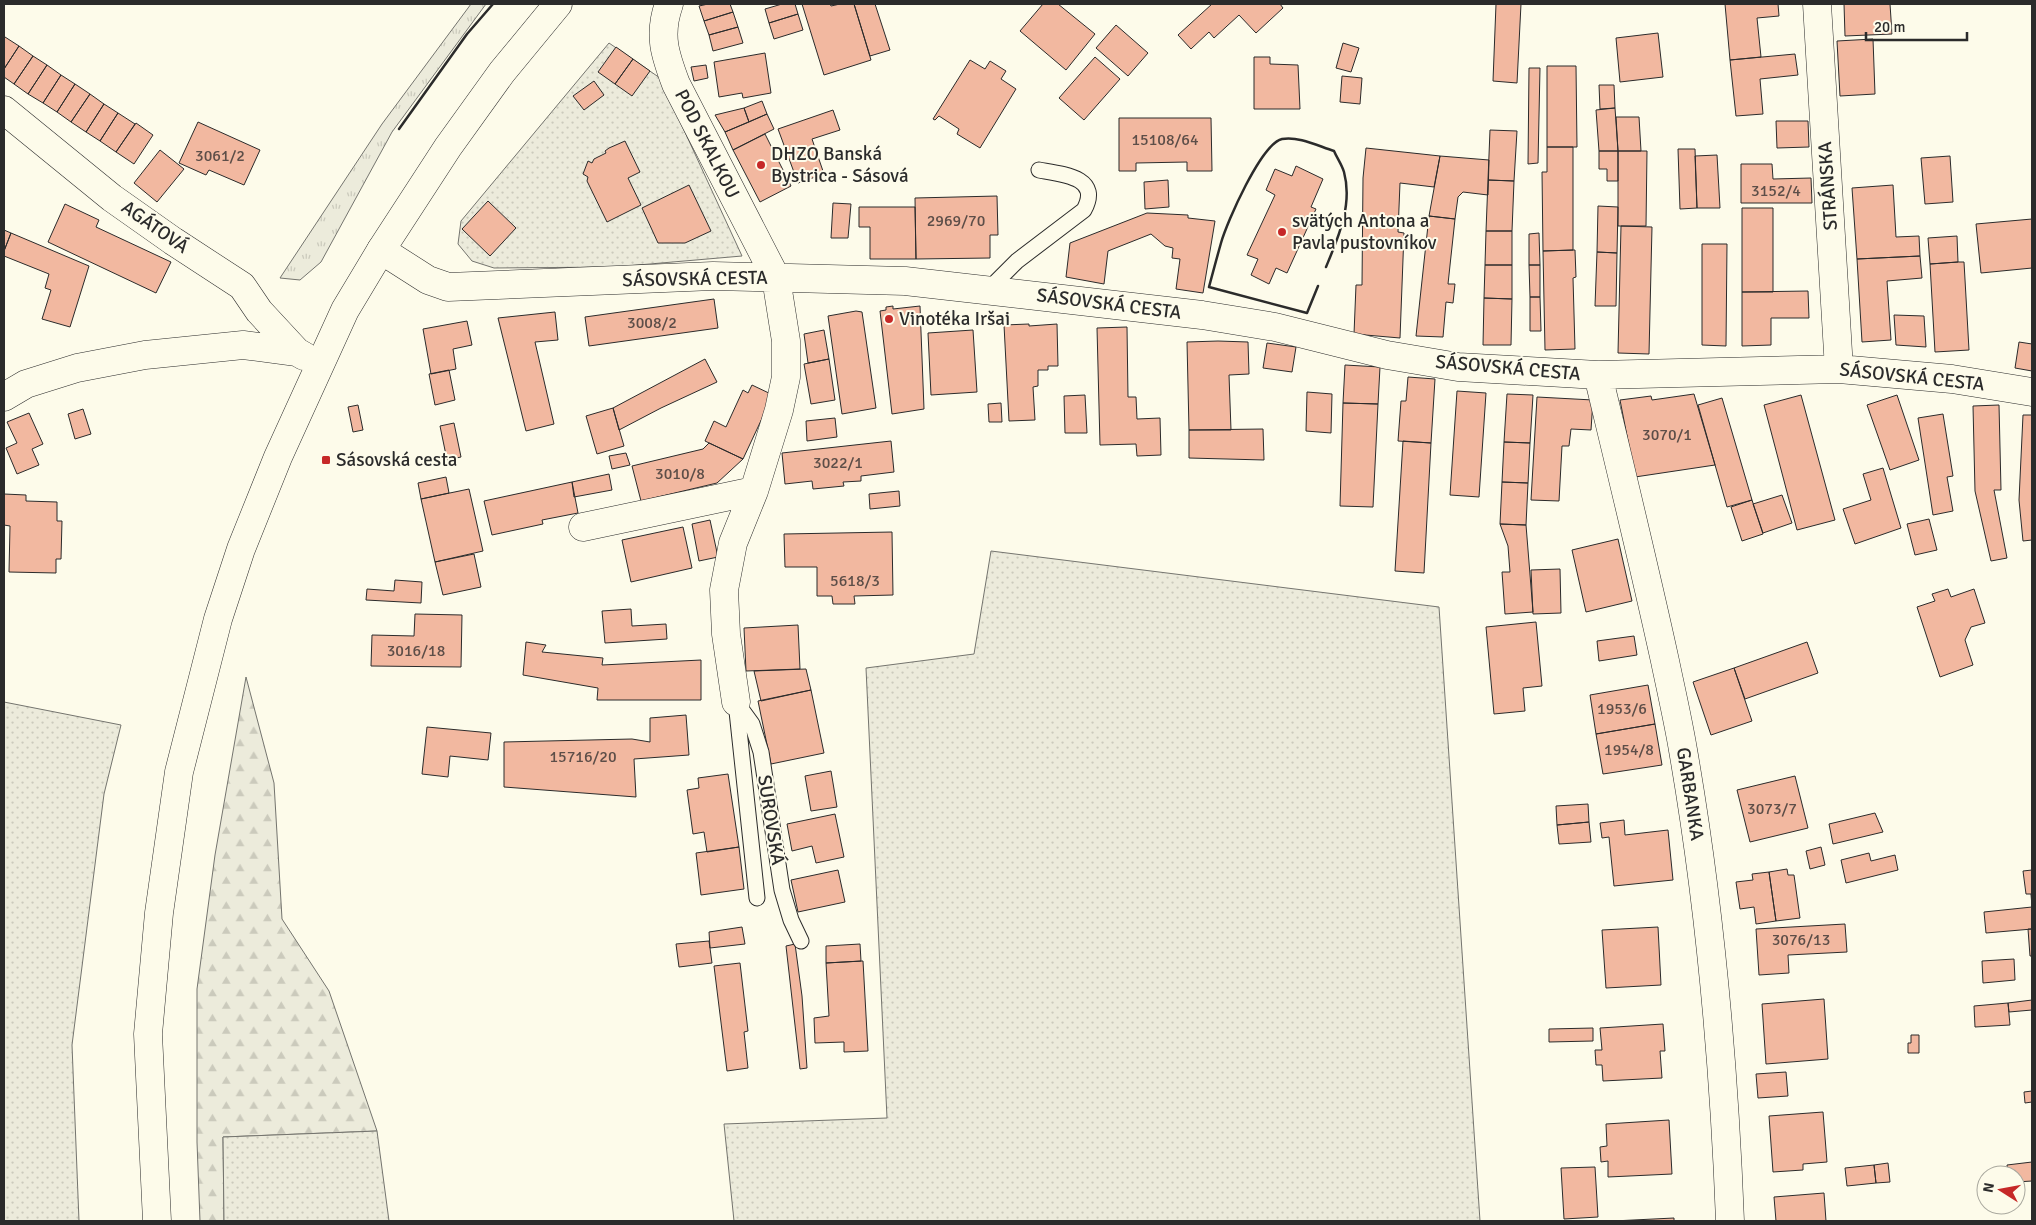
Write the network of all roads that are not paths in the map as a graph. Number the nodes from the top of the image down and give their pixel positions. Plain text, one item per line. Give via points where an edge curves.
1 (558, 4) edge
2 (669, 4) edge
3 (1817, 4) edge
4 (4, 110) edge
5 (1039, 170) dead end
6 (381, 250) junction
7 (776, 278) junction
8 (988, 290) junction
9 (308, 358) junction
10 (1839, 369) junction
11 (1598, 375) junction
12 (2032, 392) edge
13 (4, 397) edge
14 (754, 491) junction
15 (583, 528) dead end
16 (736, 702) junction
17 (757, 898) dead end
18 (801, 941) dead end
19 (157, 1221) edge
20 (1730, 1221) edge

1 - 6 street via 502,72 448,147
2 - 7 street, POD SKALKOU via 664,19 664,53 676,84
3 - 10 street, STRÁNSKA
4 - 9 street, AGÁTOVÁ via 112,198 242,286 259,311
5 - 8 lane via 1080,180 1087,189 1089,200 1084,210 1017,261
6 - 7 street, SÁSOVSKÁ CESTA via 428,280 448,287 713,276
6 - 9 street via 345,310
7 - 8 street, SÁSOVSKÁ CESTA via 905,281
7 - 14 street, SUROVSKÁ via 786,341 786,377
8 - 11 street, SÁSOVSKÁ CESTA via 1202,315 1256,324 1387,356 1458,367
9 - 13 street via 243,345 146,355 77,368 26,384
9 - 19 street via 278,457 241,549 218,619 179,772 159,913 148,1034
10 - 11 street, SÁSOVSKÁ CESTA
10 - 12 street, SÁSOVSKÁ CESTA via 1952,379
11 - 20 street, GARBANKA via 1683,748 1717,1016
14 - 15 street
14 - 16 street, SUROVSKÁ via 733,543 724,590 726,634
16 - 17 lane, SUROVSKÁ
16 - 18 lane, SUROVSKÁ via 752,724 761,752 782,890

